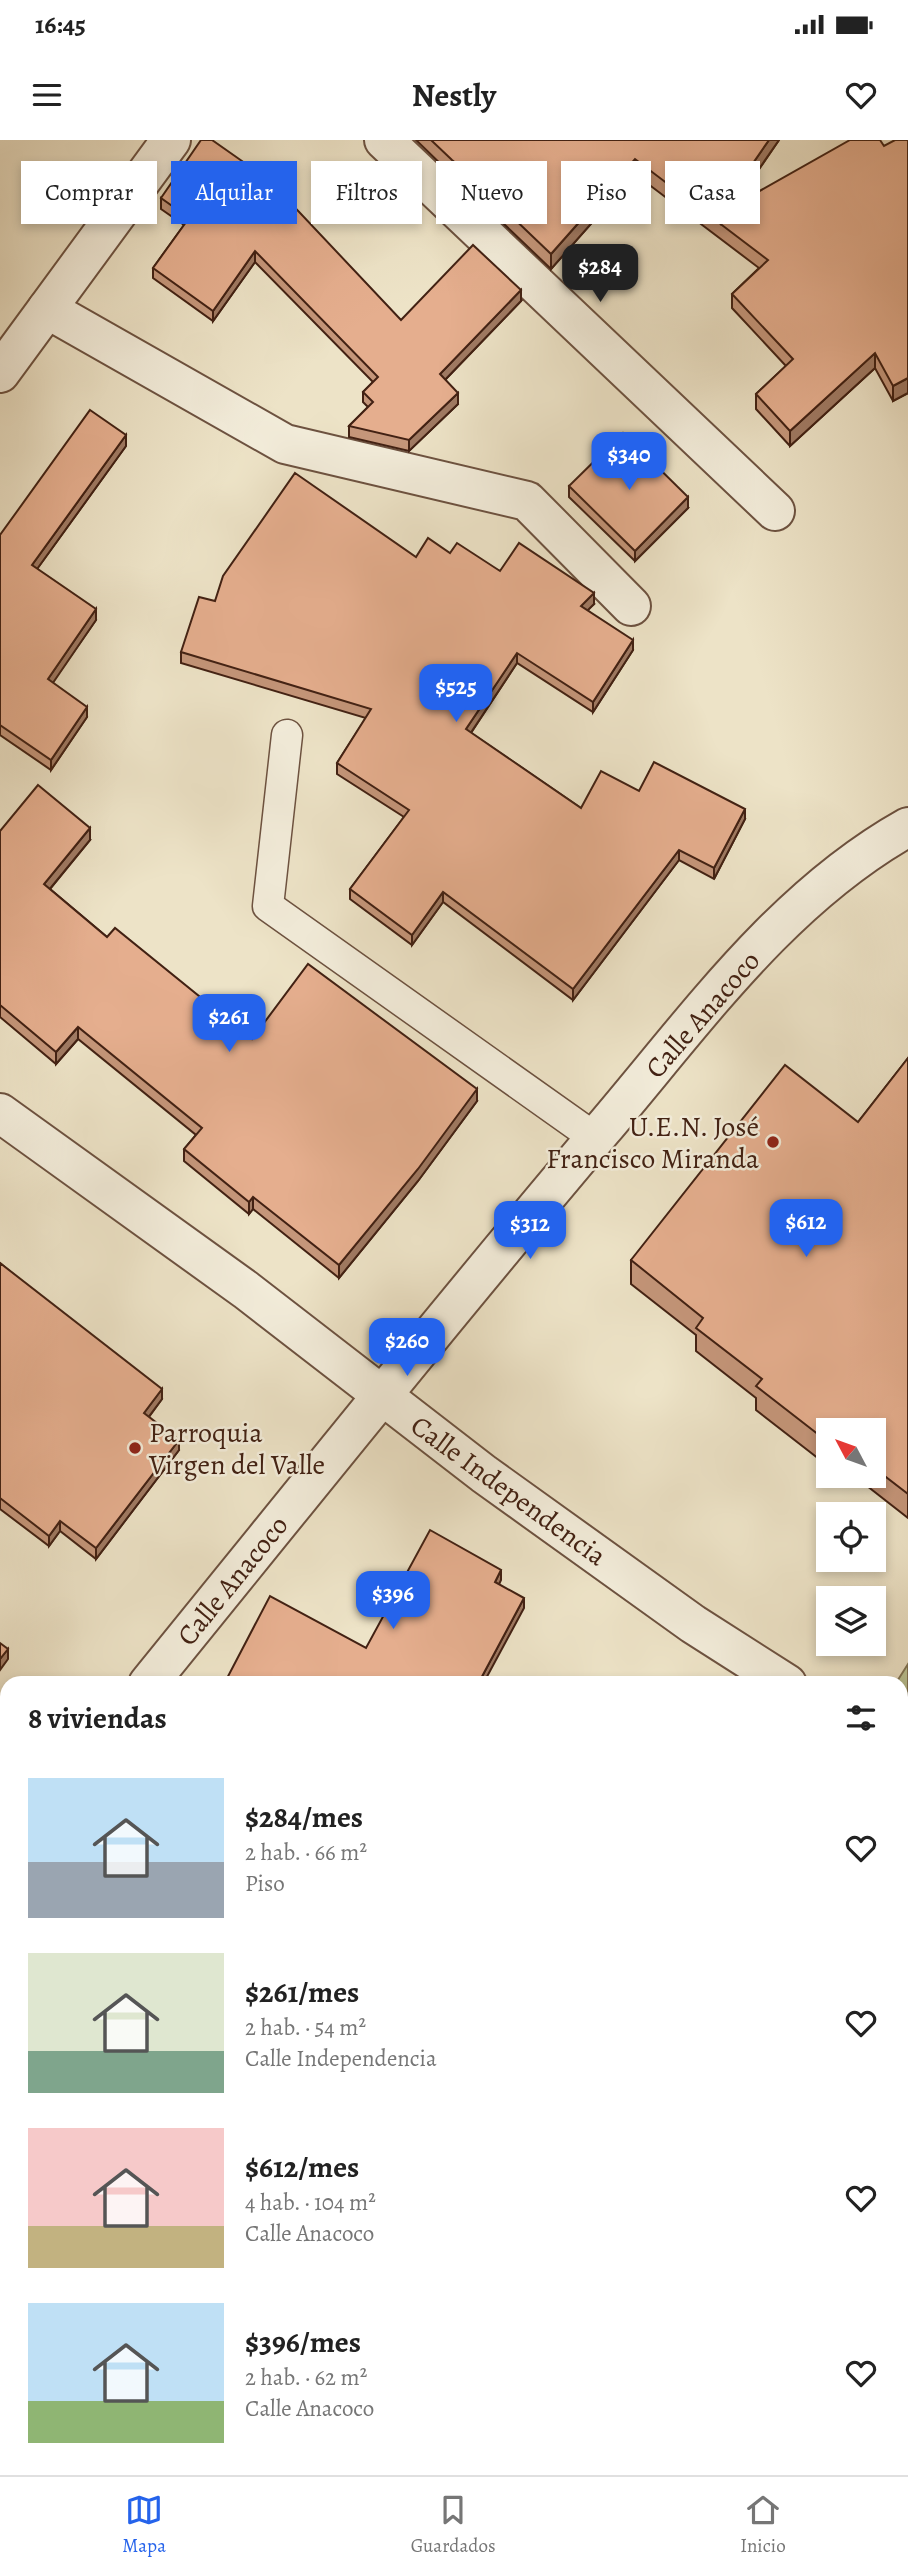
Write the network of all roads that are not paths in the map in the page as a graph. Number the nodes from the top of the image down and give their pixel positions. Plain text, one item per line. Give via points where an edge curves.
1 (171, 140) edge
2 (384, 140) edge
3 (47, 309) junction
4 (0, 373) edge
5 (775, 511) dead end
6 (631, 606) dead end
7 (287, 736) dead end
8 (908, 827) edge
9 (0, 1113) edge
10 (595, 1138) junction
11 (382, 1396) junction
12 (154, 1676) edge
13 (775, 1676) edge

1 - 3 street
2 - 5 street
3 - 4 street
3 - 6 street via 285,444 527,501
7 - 10 lane via 268,906
8 - 10 street, Calle Anacoco via 869,849 801,903
9 - 11 street, Calle Independencia via 246,1290
10 - 11 street, Calle Anacoco
11 - 12 street, Calle Anacoco
11 - 13 street, Calle Independencia via 694,1624

